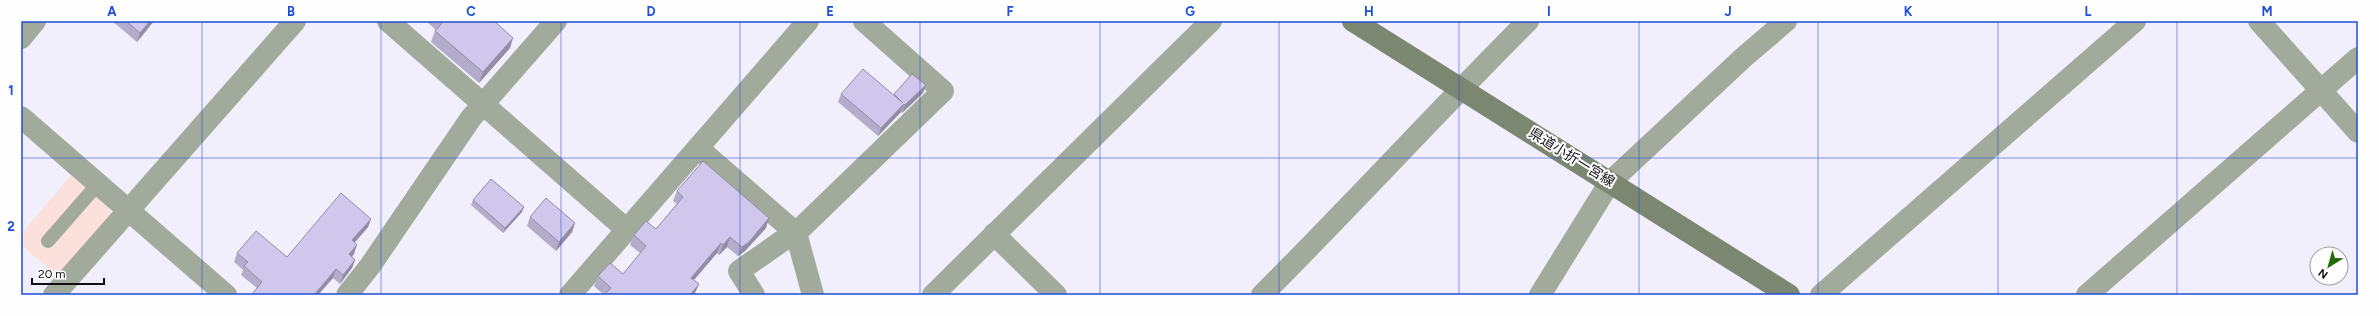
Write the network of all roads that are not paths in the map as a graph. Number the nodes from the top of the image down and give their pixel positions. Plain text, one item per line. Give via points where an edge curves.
1 (36, 21) edge
2 (295, 21) edge
3 (388, 21) edge
4 (556, 21) edge
5 (808, 21) edge
6 (864, 21) edge
7 (1210, 21) edge
8 (1353, 21) edge
9 (1528, 21) edge
10 (1786, 21) edge
11 (2135, 21) edge
12 (2259, 21) edge
13 (21, 38) edge
14 (2358, 58) edge
15 (1461, 88) junction
16 (2320, 90) junction
17 (483, 105) junction
18 (21, 117) edge
19 (2358, 132) edge
20 (698, 148) junction
21 (1610, 182) junction
22 (98, 185) junction
23 (128, 212) junction
24 (626, 230) junction
25 (795, 233) junction
26 (994, 234) junction
27 (48, 241) dead end
28 (54, 295) edge
29 (226, 295) edge
30 (347, 295) edge
31 (570, 295) edge
32 (754, 295) edge
33 (813, 295) edge
34 (933, 295) edge
35 (1056, 295) edge
36 (1262, 295) edge
37 (1540, 295) edge
38 (1789, 295) edge
39 (1821, 295) edge
40 (2086, 295) edge

1 - 13 street
2 - 23 street
3 - 17 street
4 - 17 street
5 - 20 street
6 - 25 street via 943,91
7 - 26 street
8 - 15 main road, 県道小折一宮線
9 - 15 street
10 - 21 street
11 - 39 street
12 - 16 street
14 - 16 street
15 - 21 main road, 県道小折一宮線
15 - 36 street via 1355,202
16 - 19 street
16 - 40 street
17 - 24 street
17 - 30 street
18 - 22 street
20 - 24 street
20 - 25 street
21 - 37 street
21 - 38 main road, 県道小折一宮線
22 - 23 street
22 - 27 lane
23 - 28 street
23 - 29 street
24 - 31 street
25 - 32 street via 739,271
25 - 33 street
26 - 34 street
26 - 35 street

